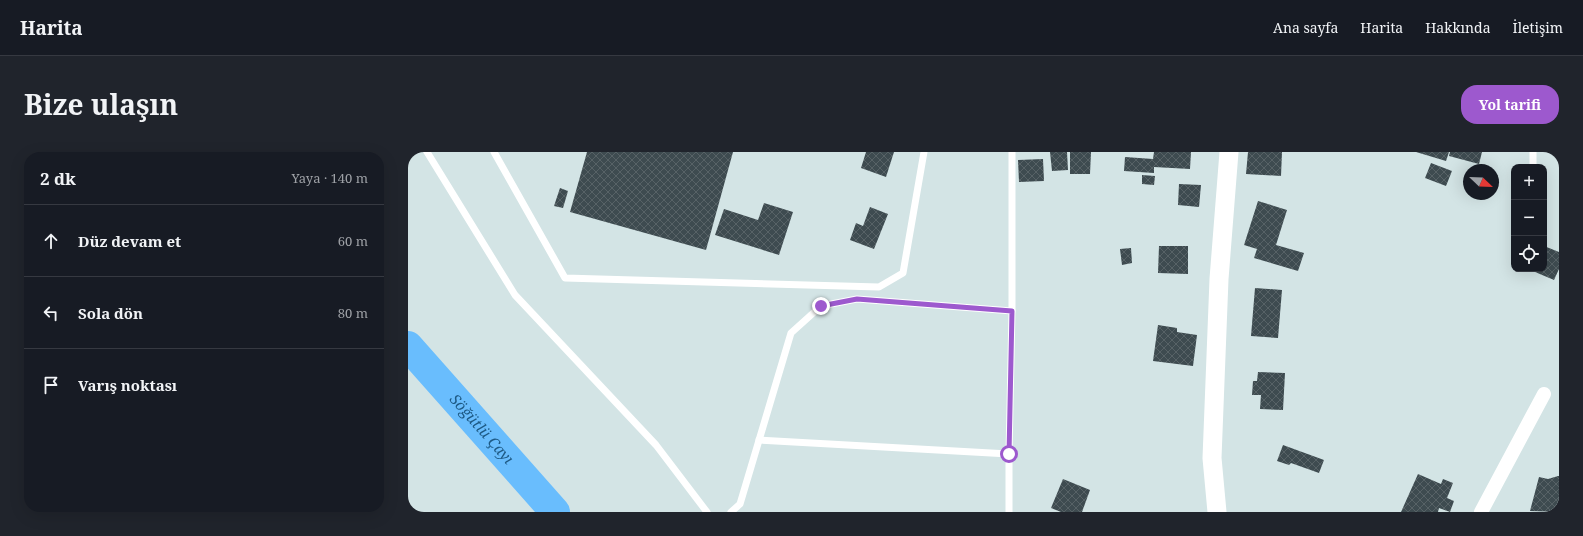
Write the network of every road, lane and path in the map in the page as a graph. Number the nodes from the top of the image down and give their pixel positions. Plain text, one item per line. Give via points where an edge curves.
1 (427, 152) edge
2 (494, 152) edge
3 (924, 152) edge
4 (1012, 152) edge
5 (1229, 152) edge
6 (1533, 152) edge
7 (1533, 164) edge
8 (1012, 311) junction
9 (1544, 394) dead end
10 (759, 440) junction
11 (1009, 454) junction
12 (707, 512) edge
13 (731, 512) edge
14 (1009, 512) edge
15 (1217, 512) edge
16 (1481, 512) edge

1 - 12 lane via 515,295 656,445
2 - 3 lane via 565,278 879,287 903,273
4 - 8 lane
5 - 15 street via 1219,279 1212,458
6 - 7 lane
8 - 10 lane via 857,299 821,306 791,333
8 - 11 lane
9 - 16 street
10 - 11 lane
10 - 13 lane via 740,504
11 - 14 lane

